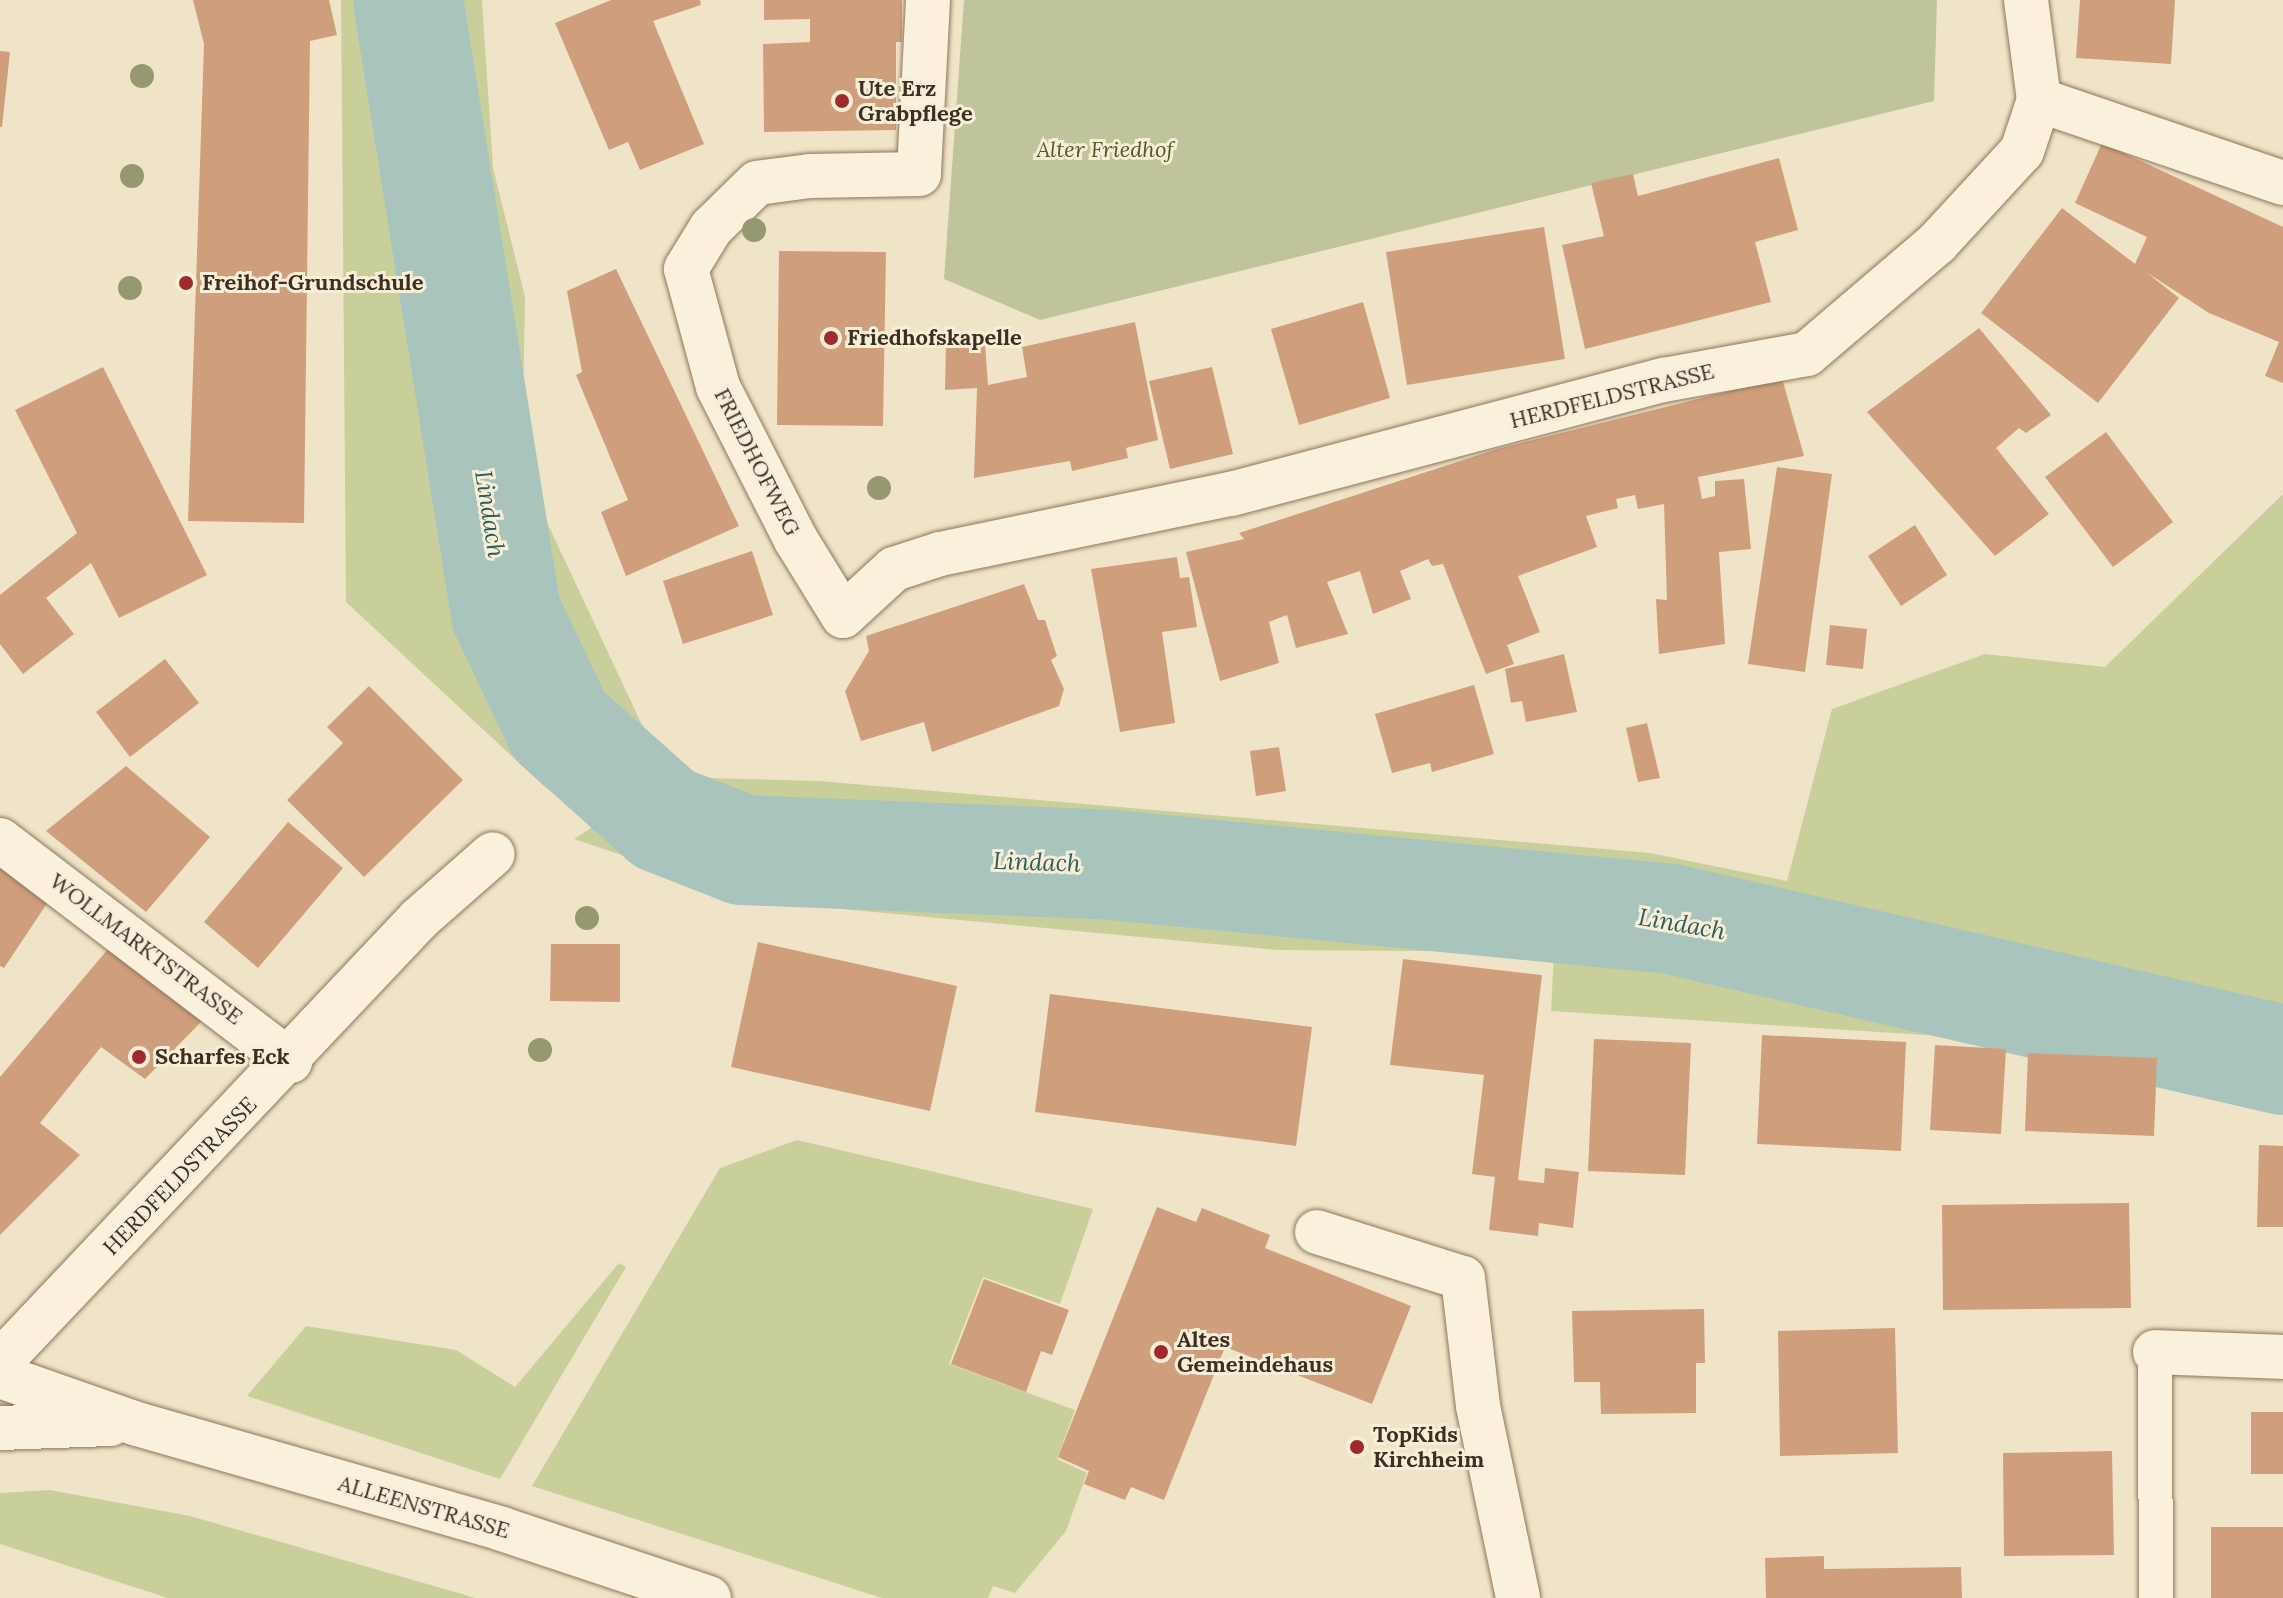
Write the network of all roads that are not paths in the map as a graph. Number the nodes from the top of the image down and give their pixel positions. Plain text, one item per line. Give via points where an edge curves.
1 (928, 0) edge
2 (2026, 0) edge
3 (2039, 100) junction
4 (2283, 183) edge
5 (843, 616) joint
6 (0, 840) edge
7 (493, 854) dead end
8 (290, 1061) junction
9 (1317, 1232) dead end
10 (2155, 1352) joint
11 (2283, 1357) edge
12 (0, 1362) edge
13 (0, 1376) edge
14 (137, 1424) junction
15 (0, 1428) edge
16 (709, 1598) edge
17 (1518, 1598) edge
18 (2156, 1598) edge

1 - 5 street, FRIEDHOFWEG via 919,174 810,176 757,183 711,228 686,269 718,387 796,540
2 - 3 street
3 - 4 street
3 - 5 street, HERDFELDSTRASSE via 2022,151 1977,204 1807,354 1664,380 1231,494 940,554 894,569
6 - 8 street, WOLLMARKTSTRASSE
7 - 8 street, HERDFELDSTRASSE via 419,919
8 - 12 street, HERDFELDSTRASSE
9 - 17 street via 1463,1278 1478,1406
10 - 11 street
10 - 18 lane
13 - 14 street, ALLEENSTRASSE
14 - 15 street, ALLEENSTRASSE
14 - 16 street, ALLEENSTRASSE via 502,1529

